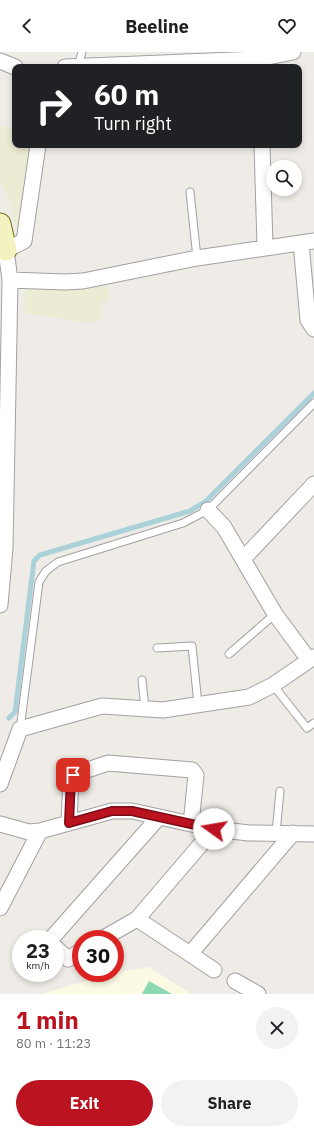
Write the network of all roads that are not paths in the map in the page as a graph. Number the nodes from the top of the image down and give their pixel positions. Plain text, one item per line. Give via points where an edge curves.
1 (293, 52) edge
2 (0, 61) edge
3 (75, 62) edge
4 (258, 63) edge
5 (130, 64) edge
6 (208, 64) edge
7 (12, 66) edge
8 (38, 148) edge
9 (262, 148) edge
10 (190, 192) dead end
11 (0, 224) edge
12 (307, 242) edge
13 (265, 246) junction
14 (6, 250) junction
15 (197, 258) junction
16 (10, 280) junction
17 (314, 329) edge
18 (314, 403) edge
19 (4, 413) edge
20 (314, 484) edge
21 (208, 510) junction
22 (243, 559) junction
23 (0, 605) edge
24 (275, 614) junction
25 (157, 648) dead end
26 (229, 654) dead end
27 (312, 658) edge
28 (142, 680) dead end
29 (273, 685) junction
30 (198, 704) junction
31 (145, 709) junction
32 (314, 723) edge
33 (20, 729) junction
34 (0, 784) edge
35 (280, 791) dead end
36 (159, 817) junction
37 (69, 823) junction
38 (0, 824) edge
39 (191, 824) junction
40 (214, 829) junction
41 (40, 831) junction
42 (276, 833) junction
43 (293, 833) junction
44 (314, 834) edge
45 (0, 908) edge
46 (136, 919) junction
47 (59, 930) edge
48 (117, 930) edge
49 (190, 954) junction
50 (64, 955) edge
51 (72, 957) edge
52 (214, 970) dead end
53 (235, 980) dead end
54 (258, 994) edge

1 - 4 street
2 - 7 street
3 - 5 street
4 - 6 street
8 - 14 street via 24,241
9 - 13 street
10 - 15 lane
11 - 14 street
12 - 13 street
12 - 17 street via 308,320
13 - 15 street
14 - 16 street
15 - 16 street via 83,281
16 - 19 street
18 - 21 lane
19 - 23 street via 5,548
20 - 22 street
21 - 22 street via 224,527
21 - 33 lane via 183,523 58,562 46,571 39,582
22 - 24 street
24 - 26 lane
24 - 27 street
25 - 30 lane via 192,646
27 - 29 street
28 - 31 lane
29 - 30 street via 249,697
29 - 32 lane via 307,728
30 - 31 street via 163,710
31 - 33 street via 102,706
33 - 34 street
35 - 42 lane
36 - 37 street via 132,811 112,811
36 - 39 street
36 - 47 street
37 - 39 street via 71,778 73,775 108,763 192,770 196,774
37 - 41 street
38 - 41 street via 29,832
39 - 40 street
40 - 42 street
40 - 46 street
41 - 45 street
42 - 43 street
43 - 44 street
43 - 49 street
46 - 48 street
46 - 49 street
49 - 52 street
50 - 51 street via 68,959
53 - 54 street

